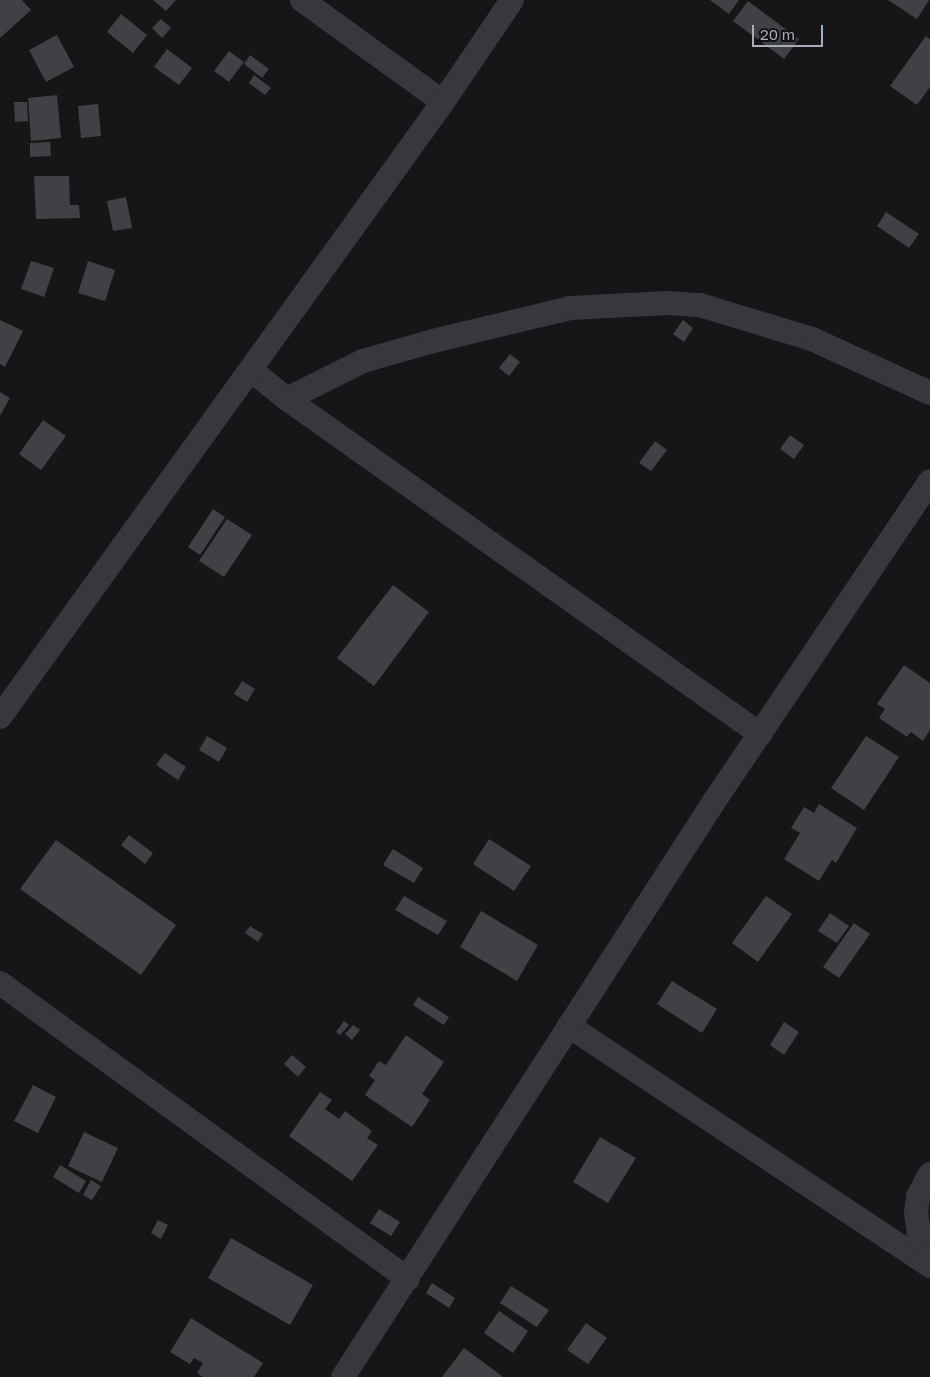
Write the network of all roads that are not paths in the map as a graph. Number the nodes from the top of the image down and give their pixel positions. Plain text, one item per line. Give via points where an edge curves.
1 (302, 0) edge
2 (512, 0) edge
3 (442, 102) junction
4 (251, 370) junction
5 (930, 393) edge
6 (287, 399) junction
7 (930, 482) edge
8 (0, 717) edge
9 (760, 734) junction
10 (0, 983) edge
11 (569, 1026) junction
12 (930, 1174) edge
13 (930, 1266) edge
14 (408, 1279) junction
15 (343, 1377) edge

1 - 3 street
2 - 3 street
3 - 4 street
4 - 6 street
4 - 8 street
5 - 6 street via 812,339 700,305 668,303 570,308 433,342 363,361
6 - 9 street
7 - 9 street
9 - 11 street
10 - 14 street
11 - 13 street
11 - 14 street
12 - 13 street via 918,1196 916,1213
14 - 15 street

